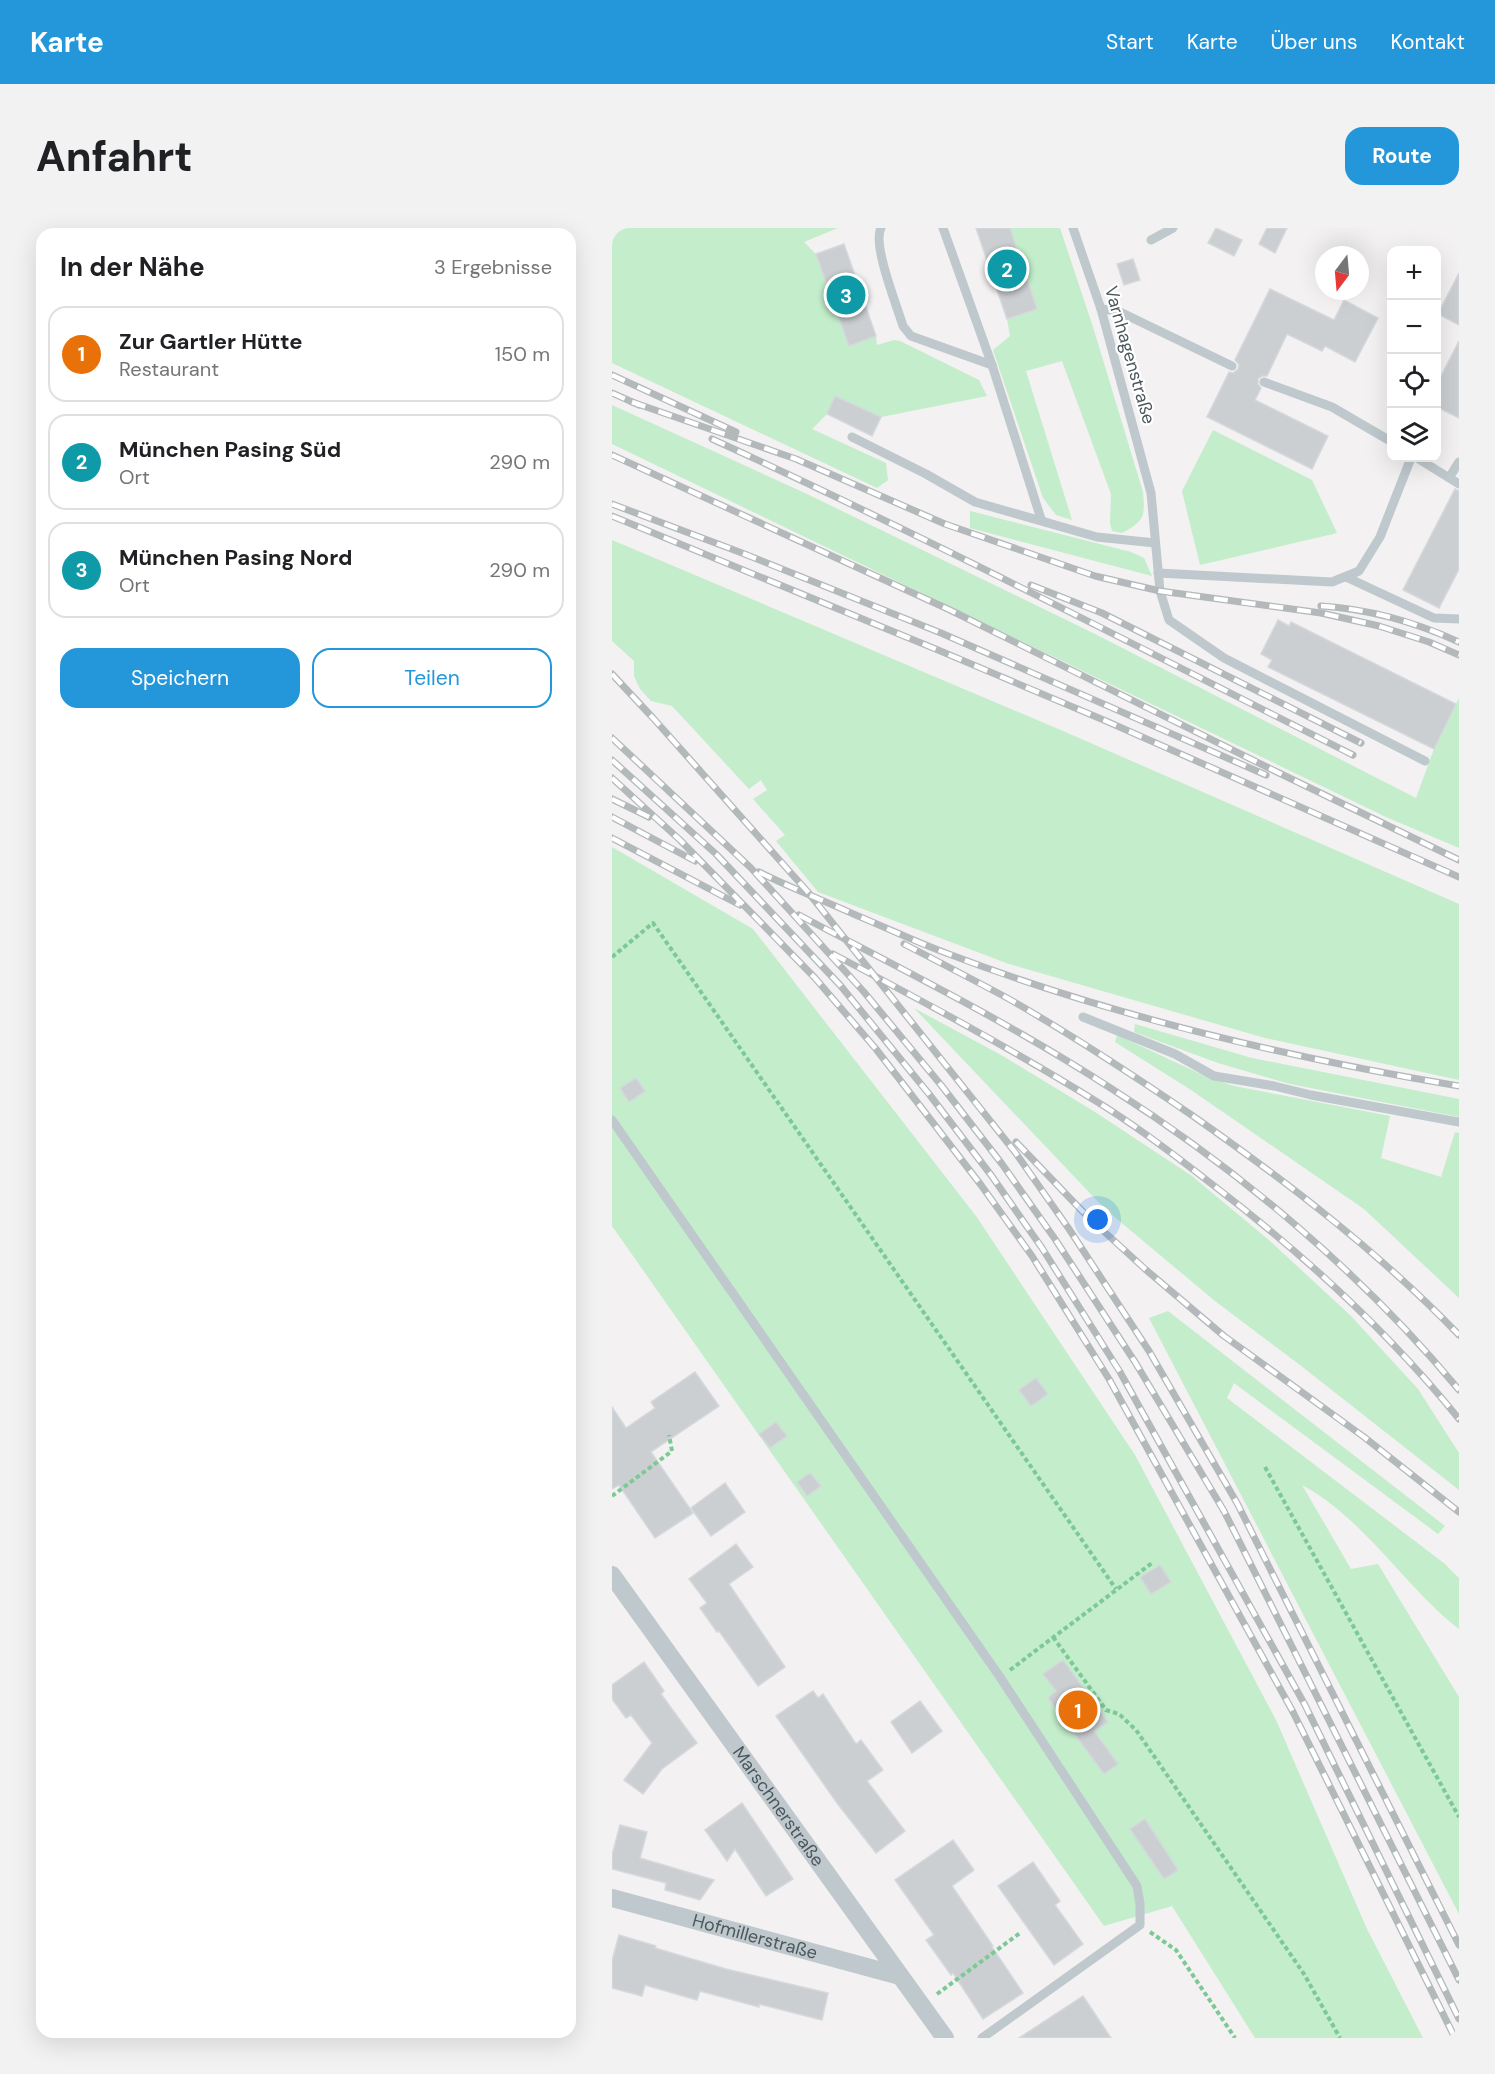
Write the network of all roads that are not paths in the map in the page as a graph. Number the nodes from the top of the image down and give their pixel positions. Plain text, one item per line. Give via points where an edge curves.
1 (881, 228) edge
2 (943, 228) edge
3 (1073, 228) edge
4 (1173, 228) edge
5 (1151, 240) dead end
6 (1101, 309) junction
7 (992, 365) junction
8 (1232, 366) dead end
9 (1264, 382) dead end
10 (852, 437) dead end
11 (1387, 439) edge
12 (1409, 462) edge
13 (1423, 462) edge
14 (1459, 462) edge
15 (1449, 478) junction
16 (1459, 484) edge
17 (1041, 519) junction
18 (1155, 543) junction
19 (1158, 573) junction
20 (1346, 577) junction
21 (1459, 619) edge
22 (1425, 761) dead end
23 (1083, 1017) dead end
24 (612, 1120) edge
25 (1459, 1122) edge
26 (612, 1575) edge
27 (620, 1597) edge
28 (612, 1898) edge
29 (900, 1976) junction
30 (945, 2038) edge
31 (982, 2038) edge

1 - 7 lane via 879,247 903,326 911,336
2 - 7 lane
3 - 6 lane, Varnhagenstraße
4 - 5 lane
6 - 8 lane via 1118,311
6 - 18 lane, Varnhagenstraße via 1151,493
7 - 17 lane
9 - 11 lane via 1332,407
10 - 17 lane via 975,502
12 - 20 lane via 1380,537 1359,571
13 - 15 lane
14 - 15 lane
15 - 16 lane
17 - 18 lane via 1097,537
18 - 19 lane, Varnhagenstraße
19 - 20 lane via 1332,582
19 - 22 lane, Varnhagenstraße via 1168,620 1224,658
20 - 21 lane via 1434,618
23 - 25 lane via 1174,1054 1214,1076
24 - 31 lane via 1000,1677 1137,1886 1140,1925
26 - 27 street, Marschnerstraße
27 - 29 street, Marschnerstraße
28 - 29 street, Hofmillerstraße
29 - 30 street, Marschnerstraße

